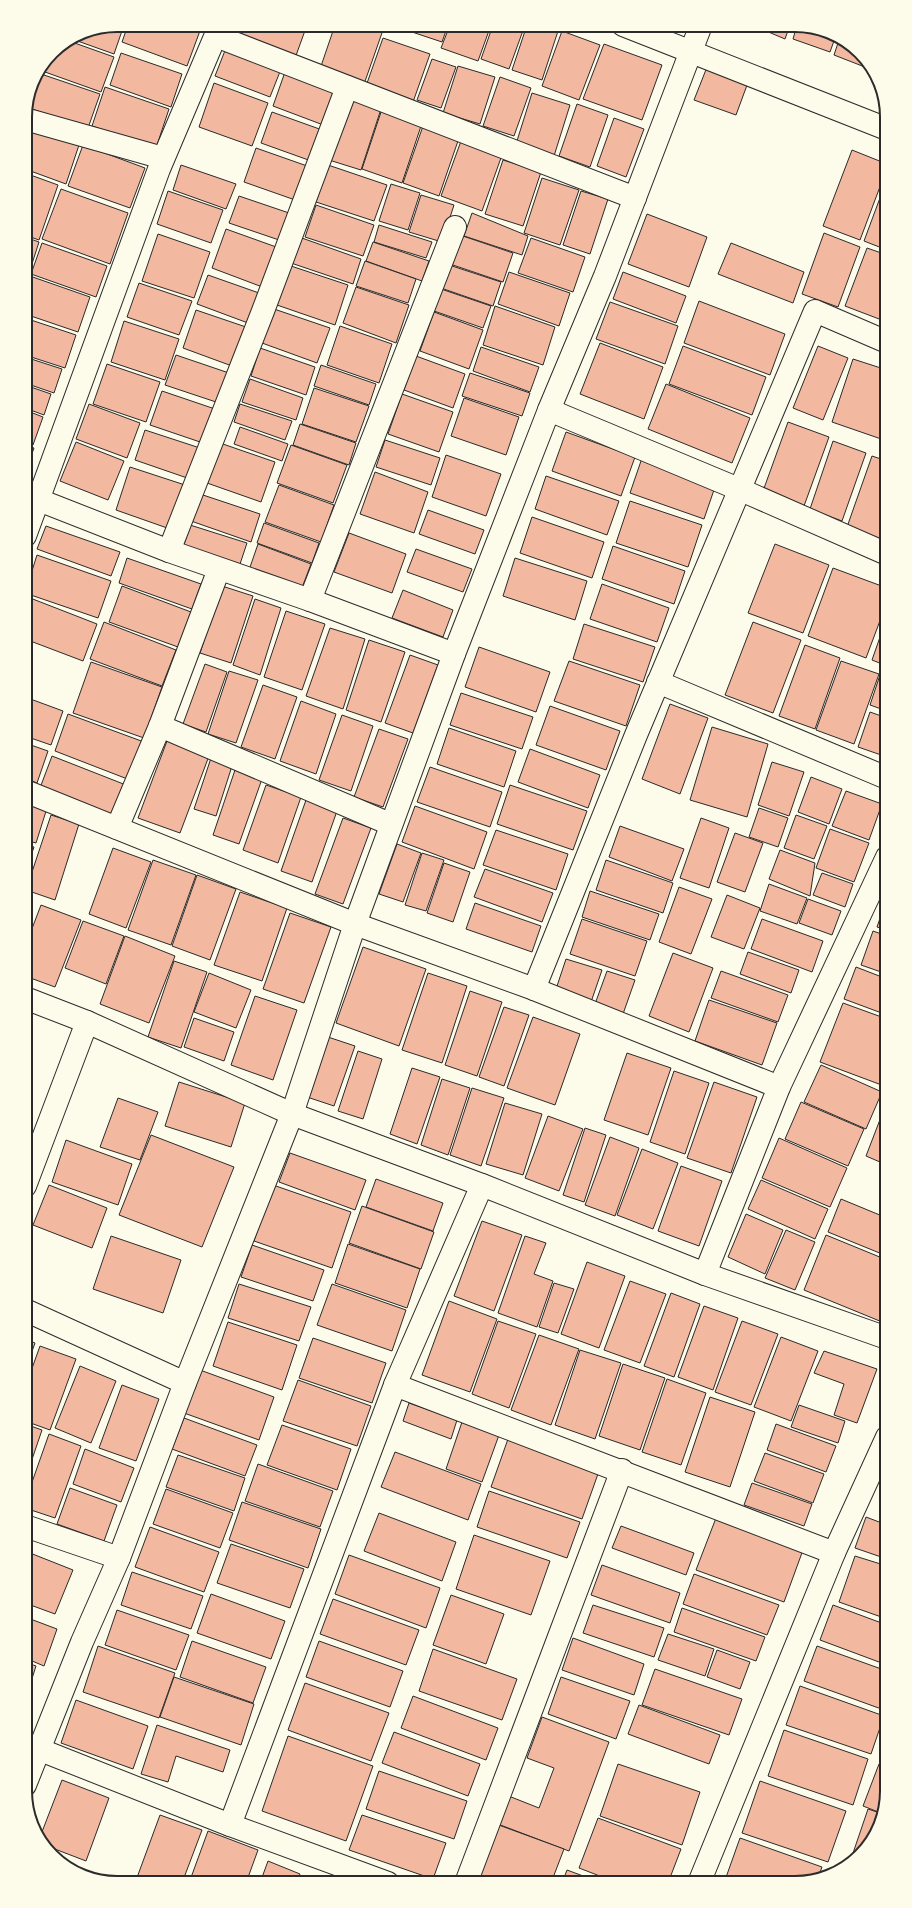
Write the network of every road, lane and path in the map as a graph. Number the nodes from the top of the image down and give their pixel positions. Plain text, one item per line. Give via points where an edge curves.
1 (218, 32) edge
2 (220, 32) edge
3 (641, 32) edge
4 (698, 32) edge
5 (691, 52) junction
6 (347, 87) junction
7 (32, 121) edge
8 (880, 126) edge
9 (163, 158) junction
10 (635, 198) junction
11 (455, 227) dead end
12 (880, 339) edge
13 (549, 410) junction
14 (741, 490) junction
15 (32, 497) edge
16 (170, 551) junction
17 (880, 551) edge
18 (219, 569) junction
19 (310, 600) junction
20 (454, 654) junction
21 (658, 682) junction
22 (160, 726) junction
23 (880, 775) edge
24 (32, 794) edge
25 (390, 824) junction
26 (116, 828) junction
27 (880, 872) edge
28 (355, 924) junction
29 (534, 989) junction
30 (32, 1001) edge
31 (88, 1022) junction
32 (779, 1087) junction
33 (292, 1114) junction
34 (32, 1168) edge
35 (482, 1185) junction
36 (705, 1274) junction
37 (32, 1313) edge
38 (880, 1336) edge
39 (185, 1383) junction
40 (395, 1385) junction
41 (880, 1452) edge
42 (622, 1470) junction
43 (32, 1528) edge
44 (834, 1553) junction
45 (119, 1558) junction
46 (38, 1749) junction
47 (32, 1766) edge
48 (230, 1826) junction
49 (369, 1876) edge
50 (469, 1876) edge
51 (703, 1876) edge

1 - 9 street
2 - 6 street
3 - 5 street
4 - 5 street
5 - 8 street
5 - 10 street
6 - 10 street
6 - 16 street
7 - 9 street
9 - 15 street
10 - 13 street
11 - 19 street
12 - 14 street via 815,311
13 - 14 street
13 - 20 street
14 - 17 street
14 - 21 street
15 - 16 street
16 - 18 street
18 - 19 street
18 - 22 street
19 - 20 street
20 - 25 street
21 - 23 street
21 - 29 street
22 - 25 street
22 - 26 street
24 - 26 street
25 - 28 street
26 - 28 street
27 - 32 street
28 - 29 street
28 - 33 street
29 - 32 street
30 - 31 street
31 - 33 street
31 - 34 street
32 - 36 street
33 - 35 street
33 - 39 street
35 - 36 street
35 - 40 street
36 - 38 street
37 - 39 street
39 - 45 street
40 - 42 street
40 - 48 street
41 - 44 street
42 - 44 street
42 - 50 street
43 - 45 street
44 - 51 street
45 - 46 street
46 - 47 street
46 - 48 street
48 - 49 street

